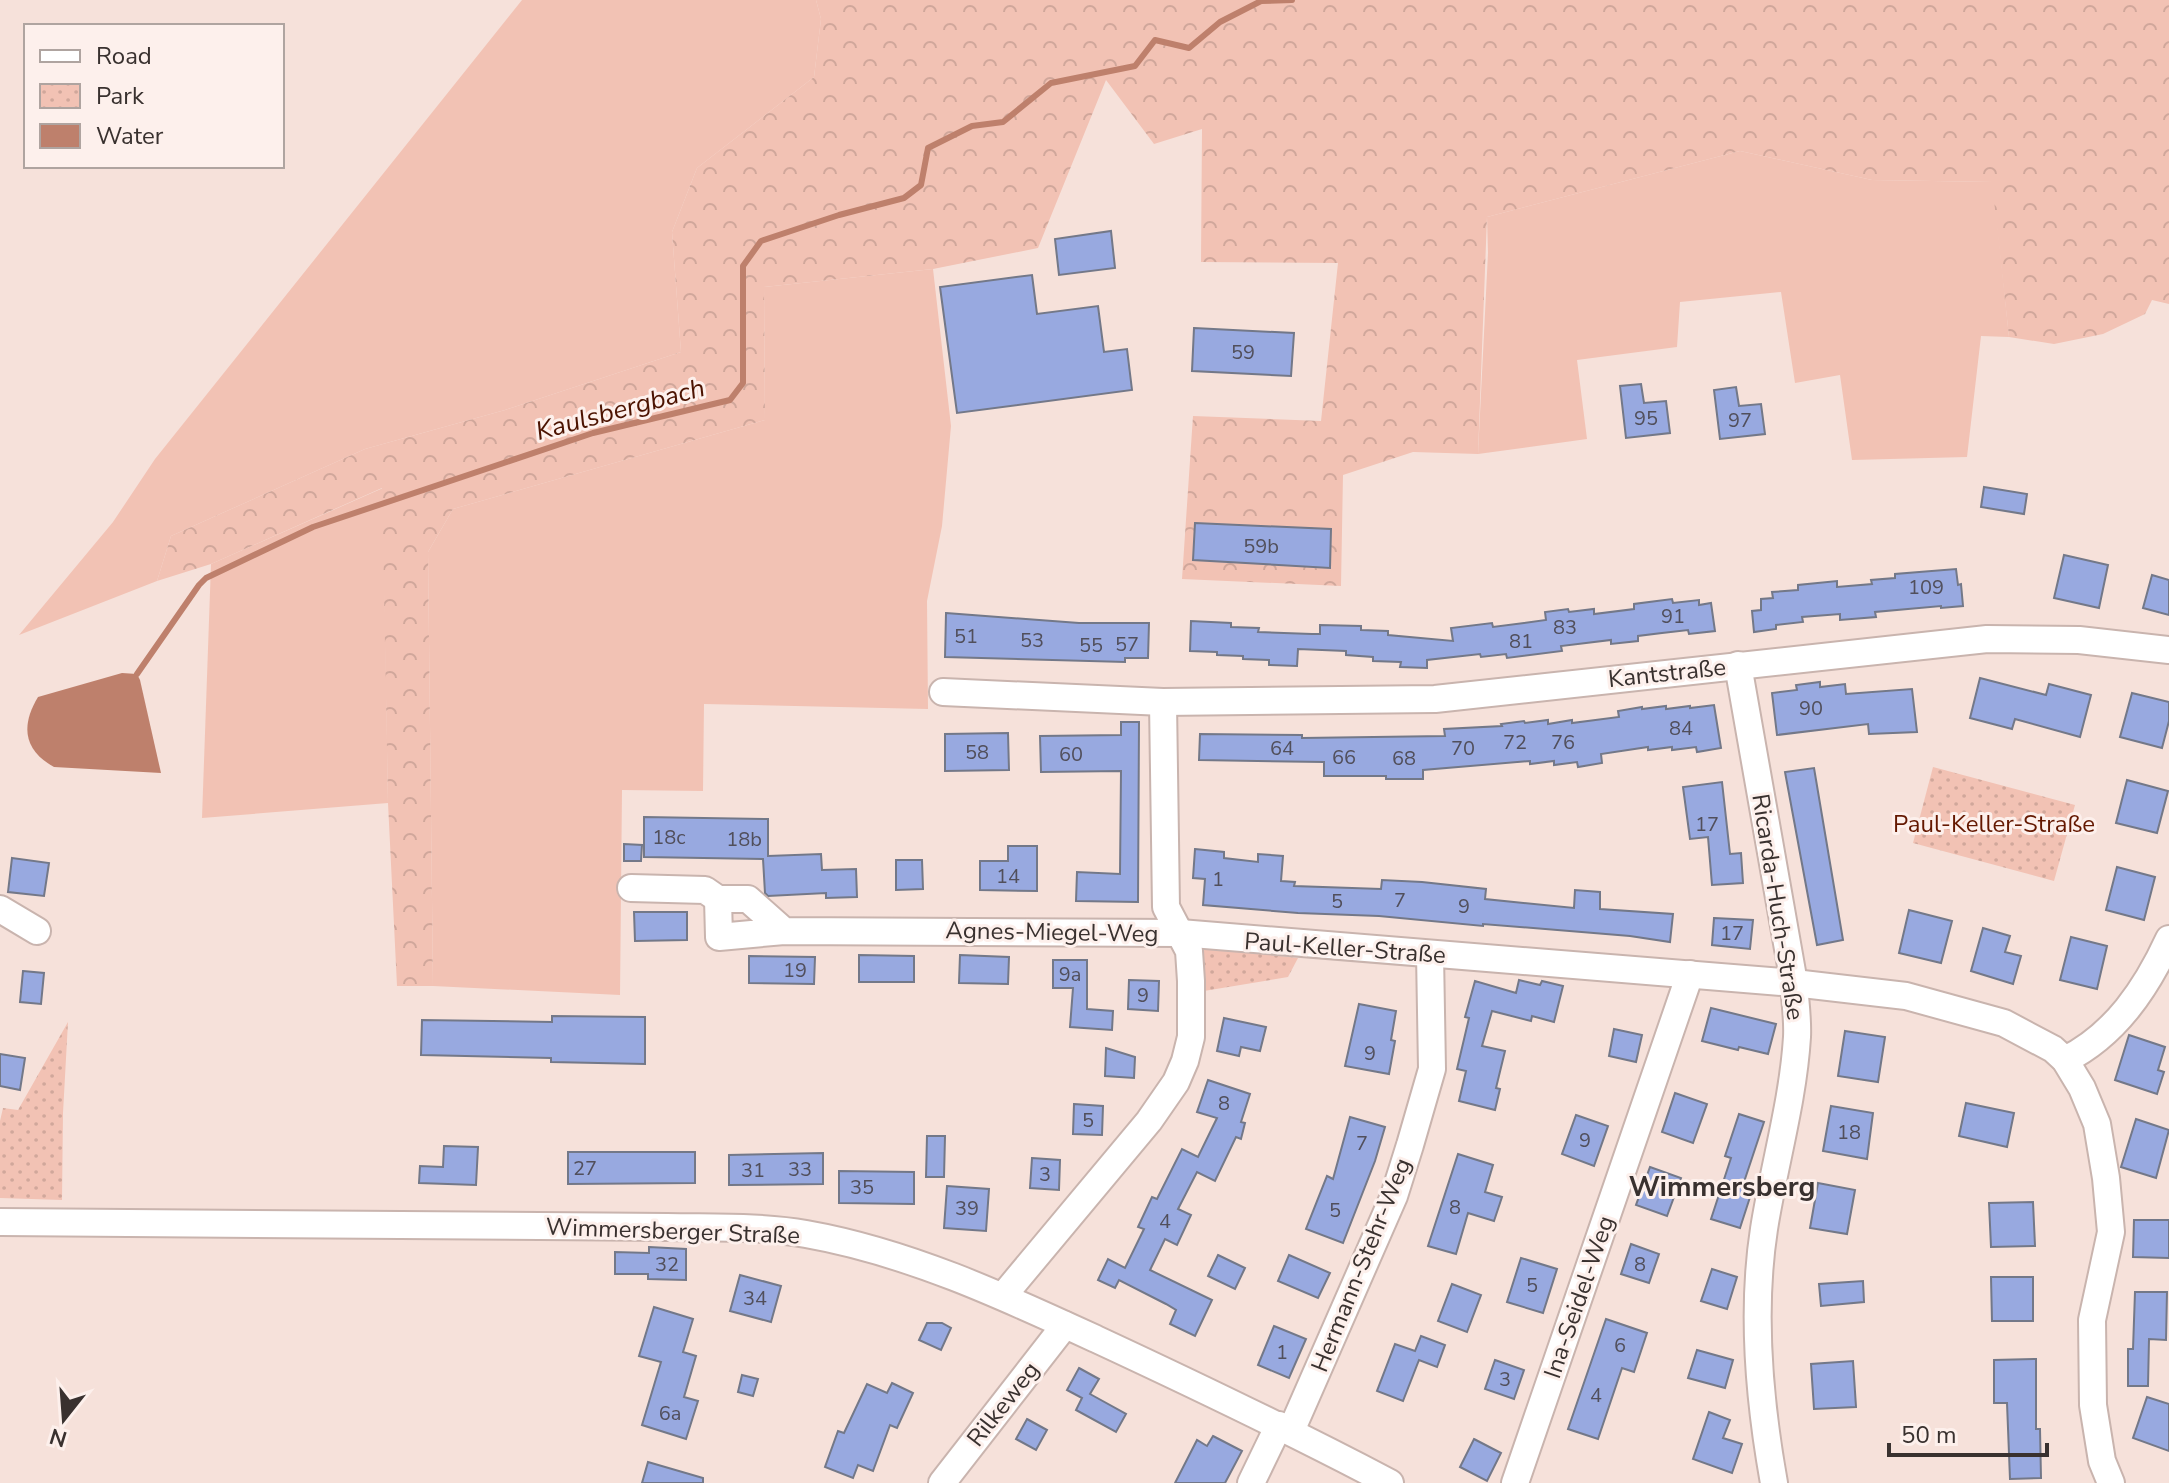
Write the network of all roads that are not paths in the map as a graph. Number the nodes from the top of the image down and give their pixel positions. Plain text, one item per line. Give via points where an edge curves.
1 (2169, 650) edge
2 (1738, 665) junction
3 (943, 692) dead end
4 (1163, 702) junction
5 (631, 888) dead end
6 (718, 899) junction
7 (0, 909) edge
8 (37, 931) dead end
9 (784, 931) junction
10 (1180, 933) junction
11 (2169, 939) edge
12 (1430, 954) junction
13 (1690, 974) junction
14 (1794, 983) junction
15 (2065, 1060) junction
16 (0, 1222) edge
17 (1003, 1296) junction
18 (1065, 1325) junction
19 (1285, 1428) junction
20 (942, 1483) edge
21 (1251, 1483) edge
22 (1390, 1483) edge
23 (1515, 1483) edge
24 (1774, 1483) edge
25 (2111, 1483) edge

1 - 2 street, Kantstraße via 2079,640 1987,639
2 - 4 street, Kantstraße via 1435,699
2 - 14 street, Ricarda-Huch-Straße
3 - 4 street, Kantstraße
4 - 10 street via 1166,907
5 - 6 street via 705,890
6 - 9 street via 748,899
6 - 9 street, Agnes-Miegel-Weg via 719,937
7 - 8 street
9 - 10 street, Agnes-Miegel-Weg
10 - 12 street, Paul-Keller-Straße
10 - 17 street, Agnes-Miegel-Weg via 1189,951 1191,1037 1176,1082
11 - 15 street via 2123,1016 2087,1049
12 - 13 street, Paul-Keller-Straße
12 - 19 street, Hermann-Stehr-Weg via 1432,1069 1410,1145 1394,1196
13 - 14 street, Paul-Keller-Straße
13 - 23 street, Ina-Seidel-Weg
14 - 15 street, Paul-Keller-Straße via 1952,1007 2029,1034
14 - 24 street, Ricarda-Huch-Straße via 1793,1073 1759,1277 1758,1339
15 - 25 street, Paul-Keller-Straße via 2091,1106 2106,1178 2111,1232 2092,1320 2092,1349 2093,1405
16 - 17 street, Wimmersberger Straße via 752,1229 805,1234 866,1249
17 - 18 street, Wimmersberger Straße
18 - 19 street, Wimmersberger Straße
18 - 20 street, Rilkeweg
19 - 21 street, Hermann-Stehr-Weg
19 - 22 street, Wimmersberger Straße

